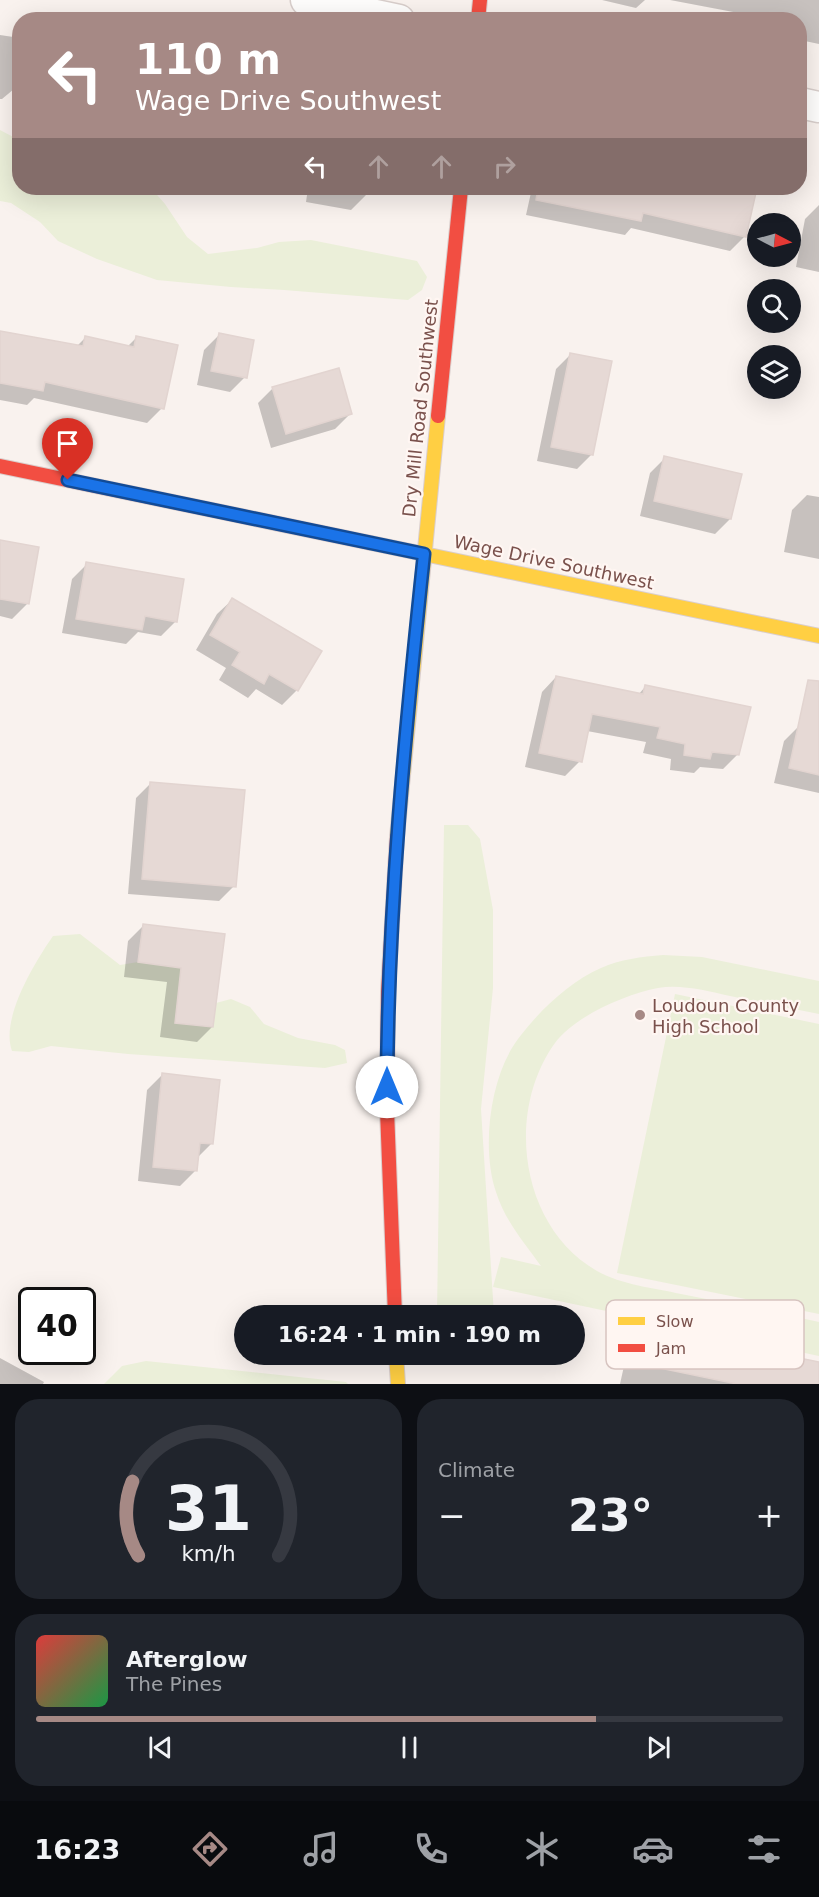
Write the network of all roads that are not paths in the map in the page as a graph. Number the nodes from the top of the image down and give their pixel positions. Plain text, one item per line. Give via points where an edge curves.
1 (306, 0) edge
2 (362, 12) edge
3 (460, 195) edge
4 (0, 466) edge
5 (424, 554) junction
6 (819, 636) edge
7 (395, 1305) edge
8 (397, 1365) edge
9 (398, 1384) edge

1 - 2 street
3 - 5 street, Dry Mill Road Southwest
4 - 5 street, Wage Drive Southwest
5 - 6 street, Wage Drive Southwest
5 - 7 street, Dry Mill Road Southwest via 398,815 388,992 387,1110
8 - 9 street

